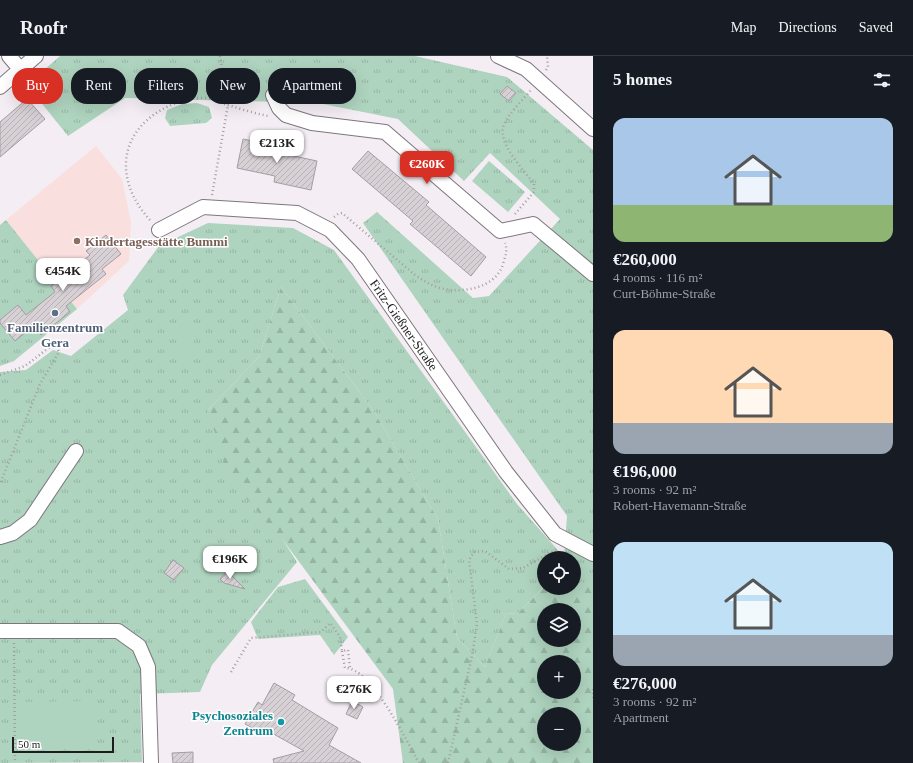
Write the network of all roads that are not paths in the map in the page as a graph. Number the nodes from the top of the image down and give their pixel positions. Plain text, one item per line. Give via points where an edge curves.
1 (9, 56) edge
2 (36, 56) edge
3 (498, 56) edge
4 (19, 68) edge
5 (21, 68) edge
6 (12, 76) edge
7 (0, 86) edge
8 (277, 104) edge
9 (593, 129) edge
10 (160, 230) road end
11 (593, 274) edge
12 (76, 451) dead end
13 (0, 537) edge
14 (593, 554) edge
15 (7, 631) edge
16 (151, 763) edge

1 - 4 street
2 - 5 street
3 - 9 street via 526,69
6 - 7 street
8 - 11 street via 286,115 312,123 385,132 500,231 533,224
10 - 14 street, Fritz-Gießner-Straße via 203,207 297,214 330,230 358,259 506,472 554,534
12 - 13 street via 30,520 13,533
15 - 16 street via 118,631 139,646 148,667

